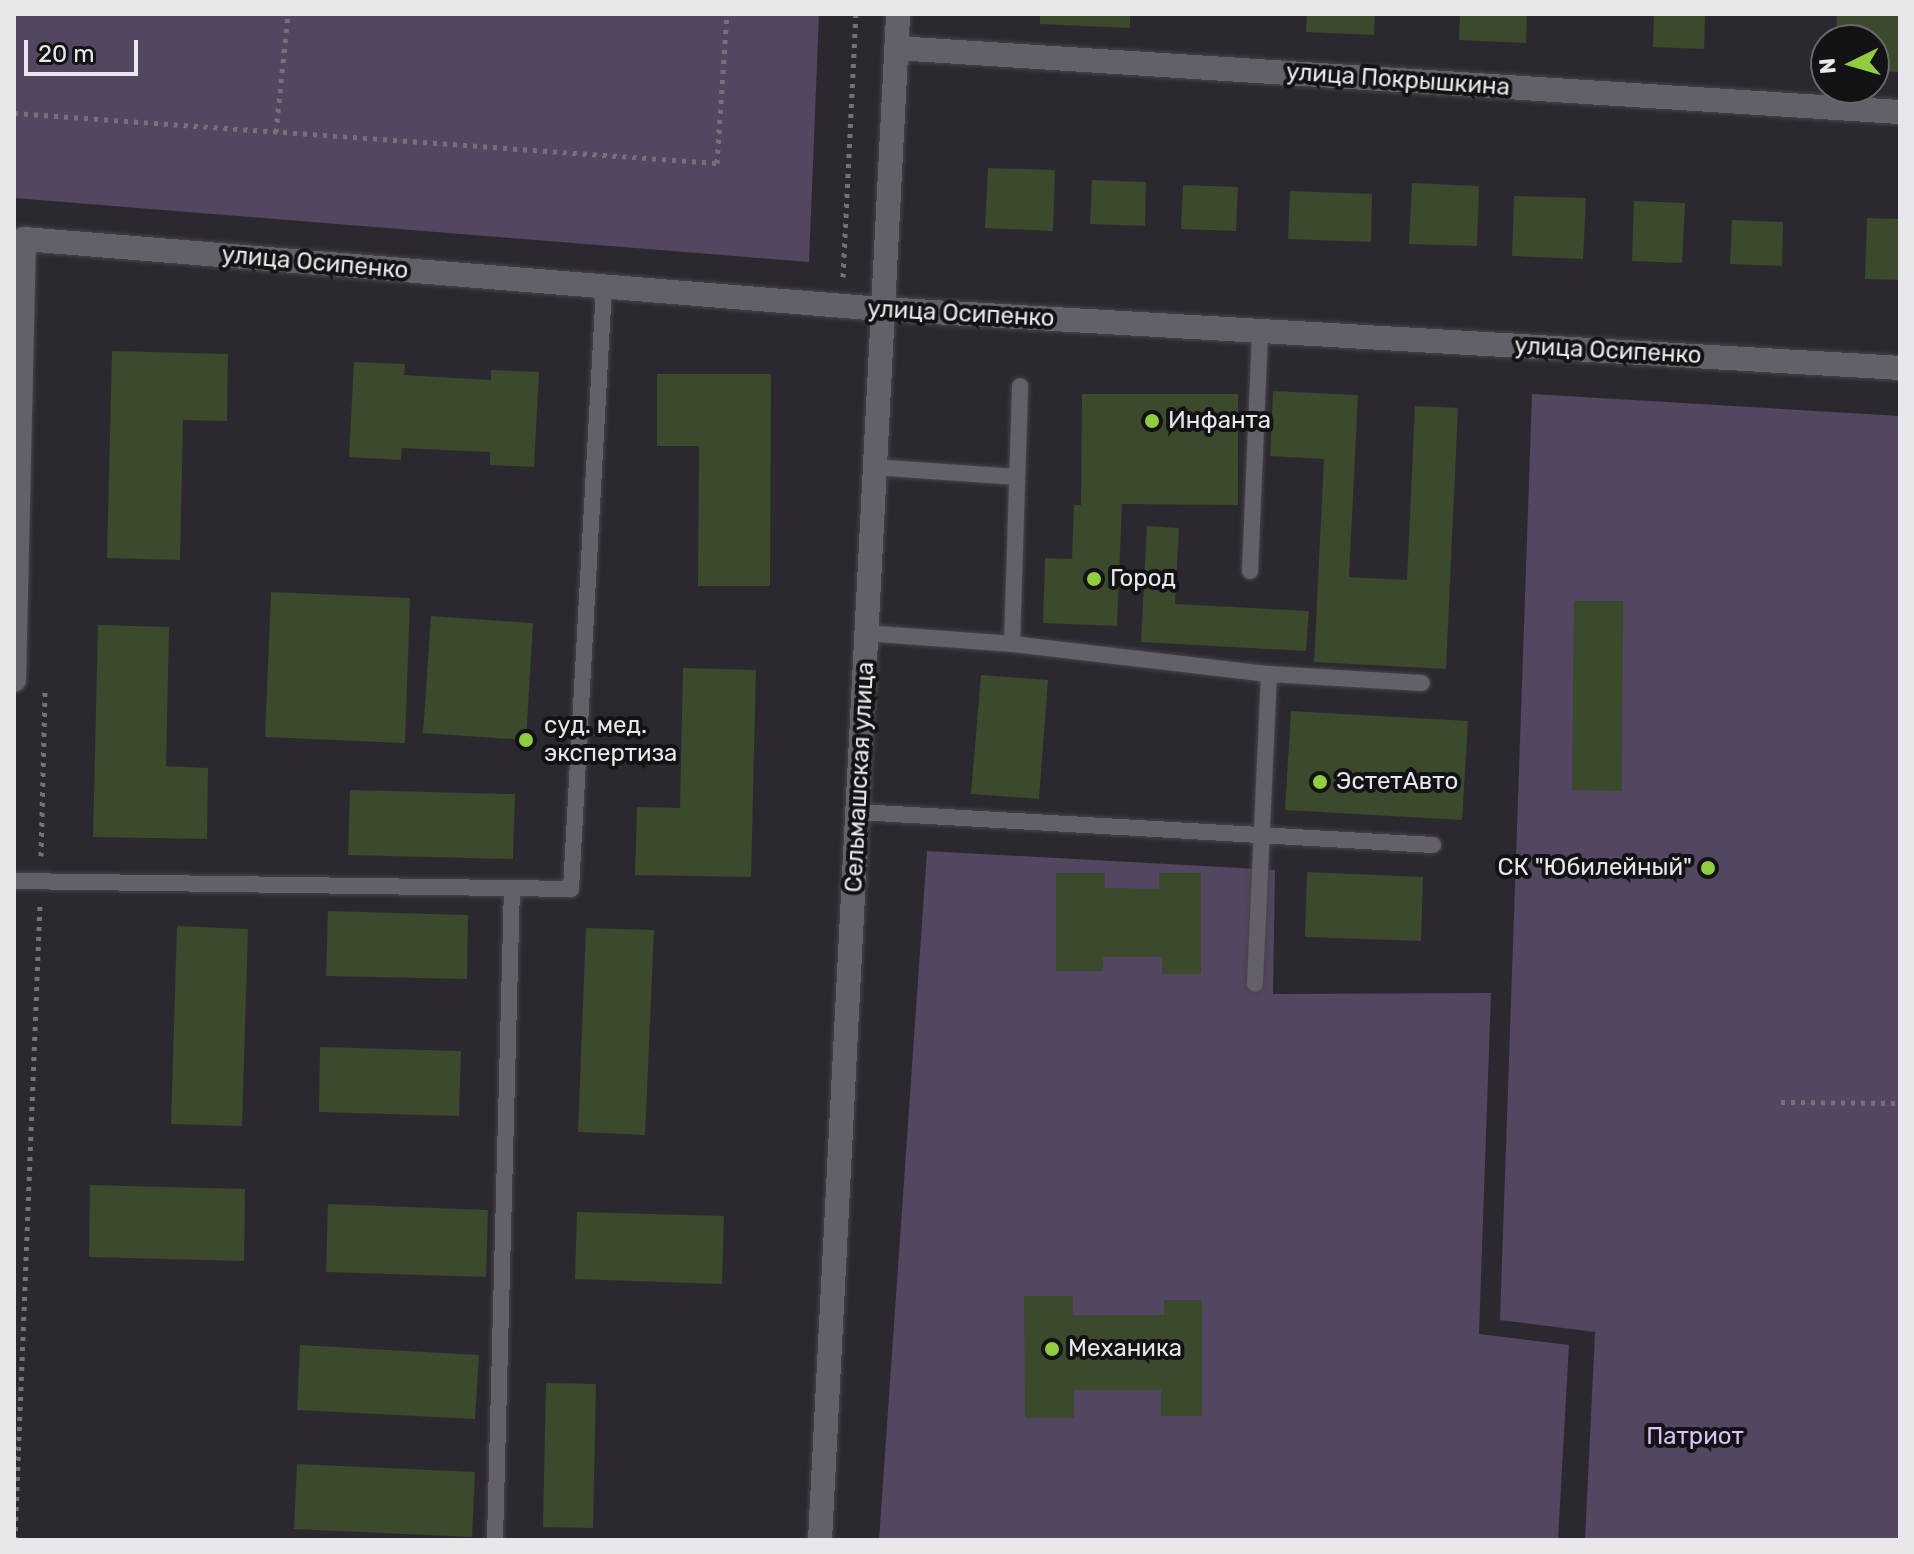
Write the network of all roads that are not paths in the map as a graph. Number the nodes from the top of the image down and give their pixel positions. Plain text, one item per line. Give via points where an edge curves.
1 (898, 14) edge
2 (896, 48) junction
3 (1900, 112) edge
4 (19, 238) edge
5 (604, 288) junction
6 (881, 309) junction
7 (1260, 331) junction
8 (1900, 368) edge
9 (1020, 386) dead end
10 (873, 467) junction
11 (1017, 477) junction
12 (1250, 571) dead end
13 (866, 633) junction
14 (1012, 644) junction
15 (1269, 674) junction
16 (14, 680) edge
17 (1422, 683) dead end
18 (859, 812) junction
19 (1261, 835) junction
20 (1433, 845) dead end
21 (14, 881) edge
22 (512, 888) junction
23 (1255, 984) dead end
24 (495, 1540) edge
25 (820, 1540) edge

1 - 2 street, Сельмашская улица
2 - 3 street, улица Покрышкина
2 - 6 street, Сельмашская улица
4 - 5 street, улица Осипенко
4 - 16 street
5 - 6 street, улица Осипенко
5 - 22 lane via 571,889
6 - 7 street, улица Осипенко
6 - 10 street, Сельмашская улица
7 - 8 street, улица Осипенко
7 - 12 lane
9 - 11 lane
10 - 11 lane
10 - 13 street, Сельмашская улица
11 - 14 lane
13 - 14 lane
13 - 18 street, Сельмашская улица
14 - 15 lane
15 - 17 lane
15 - 19 lane
18 - 19 lane
18 - 25 street, Сельмашская улица
19 - 20 lane
19 - 23 lane
21 - 22 lane
22 - 24 lane

